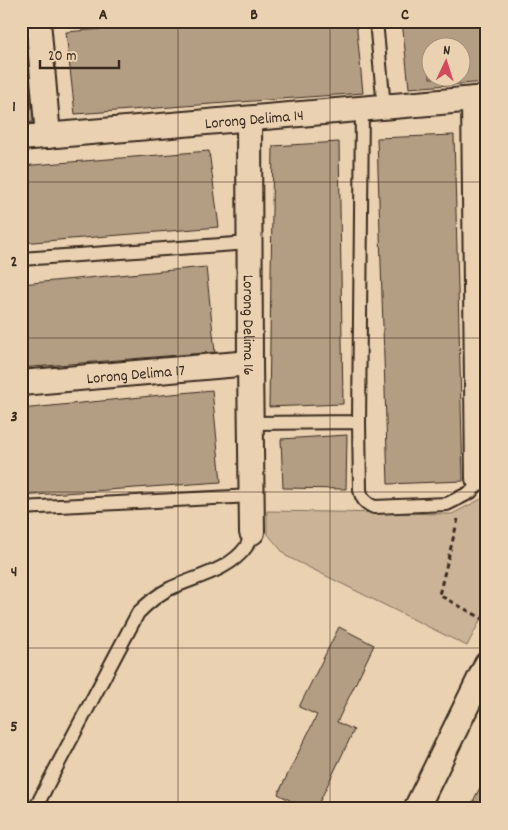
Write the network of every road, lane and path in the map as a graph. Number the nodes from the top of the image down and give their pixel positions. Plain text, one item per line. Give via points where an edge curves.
1 (38, 21) edge
2 (376, 21) edge
3 (480, 99) edge
4 (373, 108) junction
5 (250, 119) junction
6 (48, 136) junction
7 (21, 138) edge
8 (250, 243) junction
9 (21, 259) edge
10 (250, 363) junction
11 (21, 383) edge
12 (358, 422) junction
13 (251, 423) junction
14 (471, 487) junction
15 (252, 496) junction
16 (21, 508) edge
17 (252, 532) joint
18 (487, 621) edge
19 (487, 664) edge
20 (35, 809) edge
21 (416, 809) edge

1 - 6 street
2 - 4 lane
3 - 4 street, Lorong Delima 14
3 - 14 street
4 - 5 street, Lorong Delima 14
4 - 12 lane
5 - 6 street, Lorong Delima 14
5 - 8 street, Lorong Delima 16
6 - 7 street, Lorong Delima 14
8 - 9 lane
8 - 10 street, Lorong Delima 16
10 - 11 street, Lorong Delima 17
10 - 13 street, Lorong Delima 16
12 - 13 lane
12 - 14 lane via 360,490 366,503 374,506 447,504
13 - 15 street, Lorong Delima 16
14 - 18 path via 439,595
15 - 16 lane
15 - 17 street, Lorong Delima 16
17 - 20 lane via 248,545 229,562 167,590 150,600 138,613
19 - 21 street

